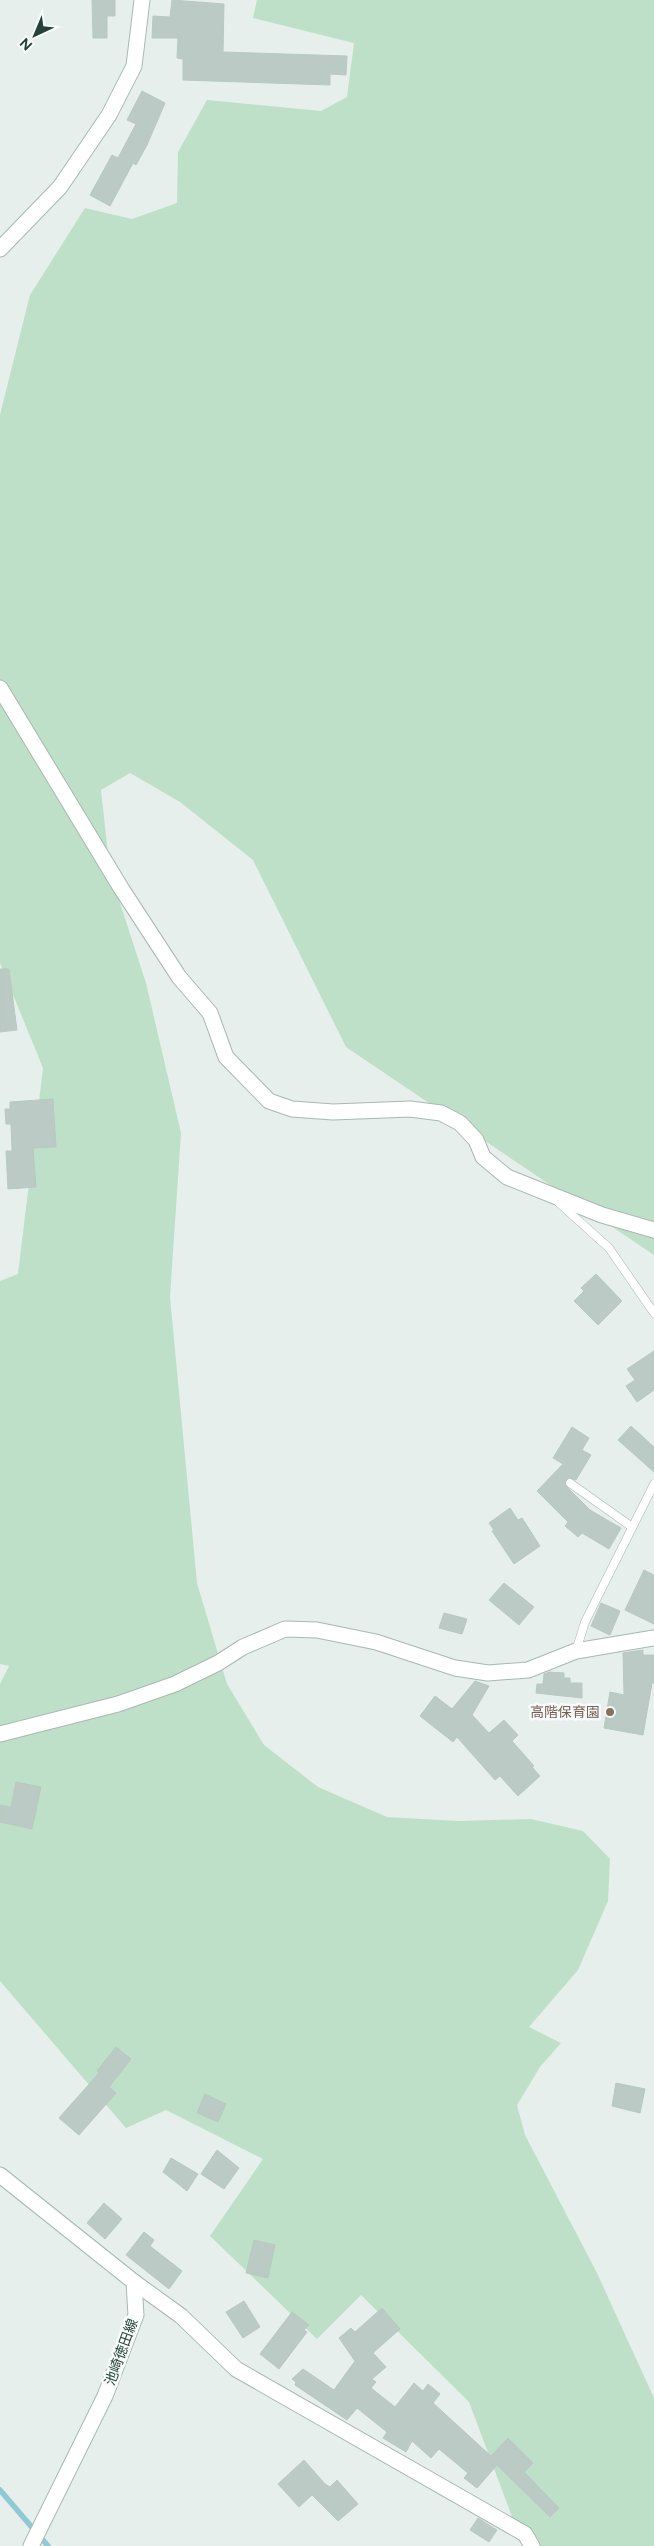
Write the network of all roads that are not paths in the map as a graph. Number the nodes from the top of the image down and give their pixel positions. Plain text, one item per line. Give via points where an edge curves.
1 (142, 0) edge
2 (0, 249) edge
3 (0, 688) edge
4 (550, 1196) junction
5 (654, 1230) edge
6 (654, 1313) edge
7 (570, 1484) dead end
8 (654, 1484) edge
9 (632, 1527) junction
10 (654, 1638) edge
11 (576, 1651) junction
12 (0, 1734) edge
13 (0, 2175) edge
14 (134, 2282) junction
15 (31, 2546) edge
16 (532, 2546) edge

1 - 2 street via 134,66 109,115 60,187
3 - 4 street via 121,888 180,977 210,1014 226,1057 269,1101 300,1110 410,1109 441,1113 460,1123 476,1140 483,1157 508,1177
4 - 5 street
4 - 6 lane via 609,1248
7 - 9 lane
8 - 9 lane
9 - 11 lane via 585,1622
10 - 11 street
11 - 12 street via 528,1670 488,1674 455,1668 376,1642 317,1630 285,1630 243,1647 175,1684 118,1704
13 - 14 street
14 - 15 street, 池崎徳田線 via 136,2315 105,2396
14 - 16 street via 181,2316 236,2369 525,2534

